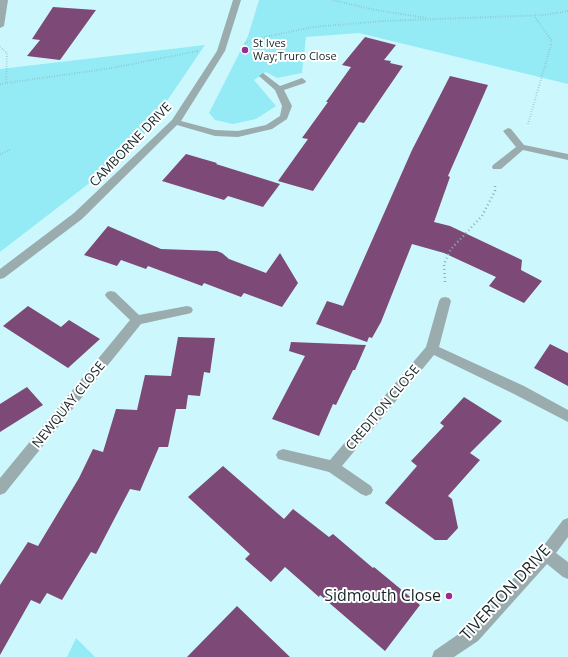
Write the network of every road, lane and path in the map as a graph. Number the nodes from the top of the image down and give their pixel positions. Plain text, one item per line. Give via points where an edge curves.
1 (4, 0) edge
2 (237, 0) edge
3 (332, 0) edge
4 (568, 10) edge
5 (534, 16) junction
6 (434, 19) junction
7 (0, 26) edge
8 (0, 47) edge
9 (221, 51) junction
10 (263, 76) dead end
11 (302, 81) dead end
12 (6, 83) junction
13 (0, 84) edge
14 (279, 89) junction
15 (176, 122) junction
16 (508, 131) dead end
17 (521, 147) junction
18 (10, 150) dead end
19 (0, 154) edge
20 (568, 157) edge
21 (497, 167) joint
22 (0, 275) edge
23 (111, 295) dead end
24 (445, 301) joint
25 (187, 310) dead end
26 (137, 320) junction
27 (432, 349) junction
28 (568, 416) edge
29 (283, 455) dead end
30 (333, 467) junction
31 (0, 489) edge
32 (366, 490) dead end
33 (568, 525) edge
34 (546, 554) junction
35 (568, 572) edge
36 (440, 657) edge

1 - 7 street
2 - 9 street, CAMBORNE DRIVE
3 - 6 path
4 - 5 path
5 - 6 path
5 - 17 path via 552,41
6 - 9 path via 313,27 265,37
8 - 12 path via 7,52
9 - 12 path via 205,49 112,68
9 - 15 street, CAMBORNE DRIVE
10 - 14 street
11 - 14 street
12 - 13 path
14 - 15 street via 286,106 284,117 269,127 238,134 215,133
15 - 22 street, CAMBORNE DRIVE via 78,216
16 - 17 street
17 - 20 street
17 - 21 street
18 - 19 path
21 - 24 path via 495,191 482,216 451,249 444,264
23 - 26 street
24 - 27 street, CREDITON CLOSE
25 - 26 street
26 - 31 street, NEWQUAY CLOSE
27 - 28 street
27 - 30 street, CREDITON CLOSE
29 - 30 street
30 - 32 street
33 - 34 street, TIVERTON DRIVE
34 - 35 street
34 - 36 street, TIVERTON DRIVE via 472,635

